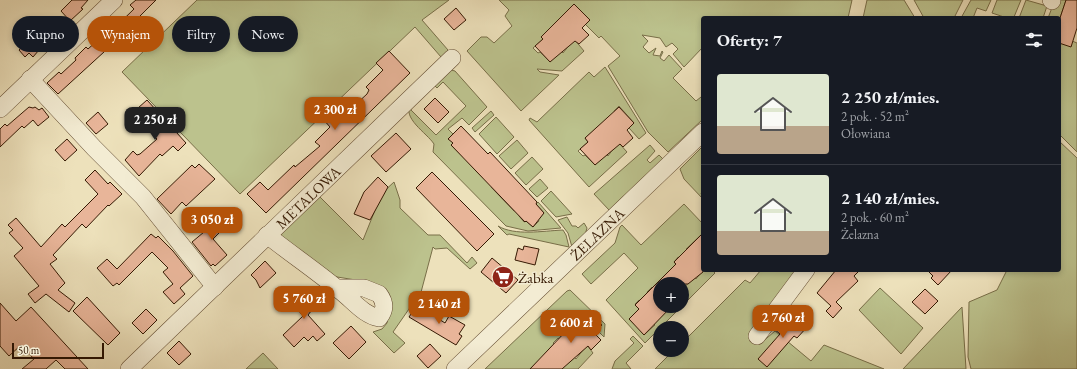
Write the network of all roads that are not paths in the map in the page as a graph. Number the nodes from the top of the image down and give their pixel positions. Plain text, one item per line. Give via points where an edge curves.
1 (114, 0) edge
2 (452, 58) dead end
3 (30, 79) junction
4 (0, 109) edge
5 (701, 134) edge
6 (267, 235) junction
7 (805, 272) edge
8 (215, 287) junction
9 (337, 288) dead end
10 (757, 336) dead end
11 (138, 366) edge
12 (455, 369) edge

1 - 3 street
2 - 6 street, METALOWA
3 - 4 street
3 - 8 street via 143,198
5 - 12 street, ŻELAZNA
6 - 8 street, METALOWA
6 - 9 street
7 - 10 street
8 - 11 street, METALOWA

